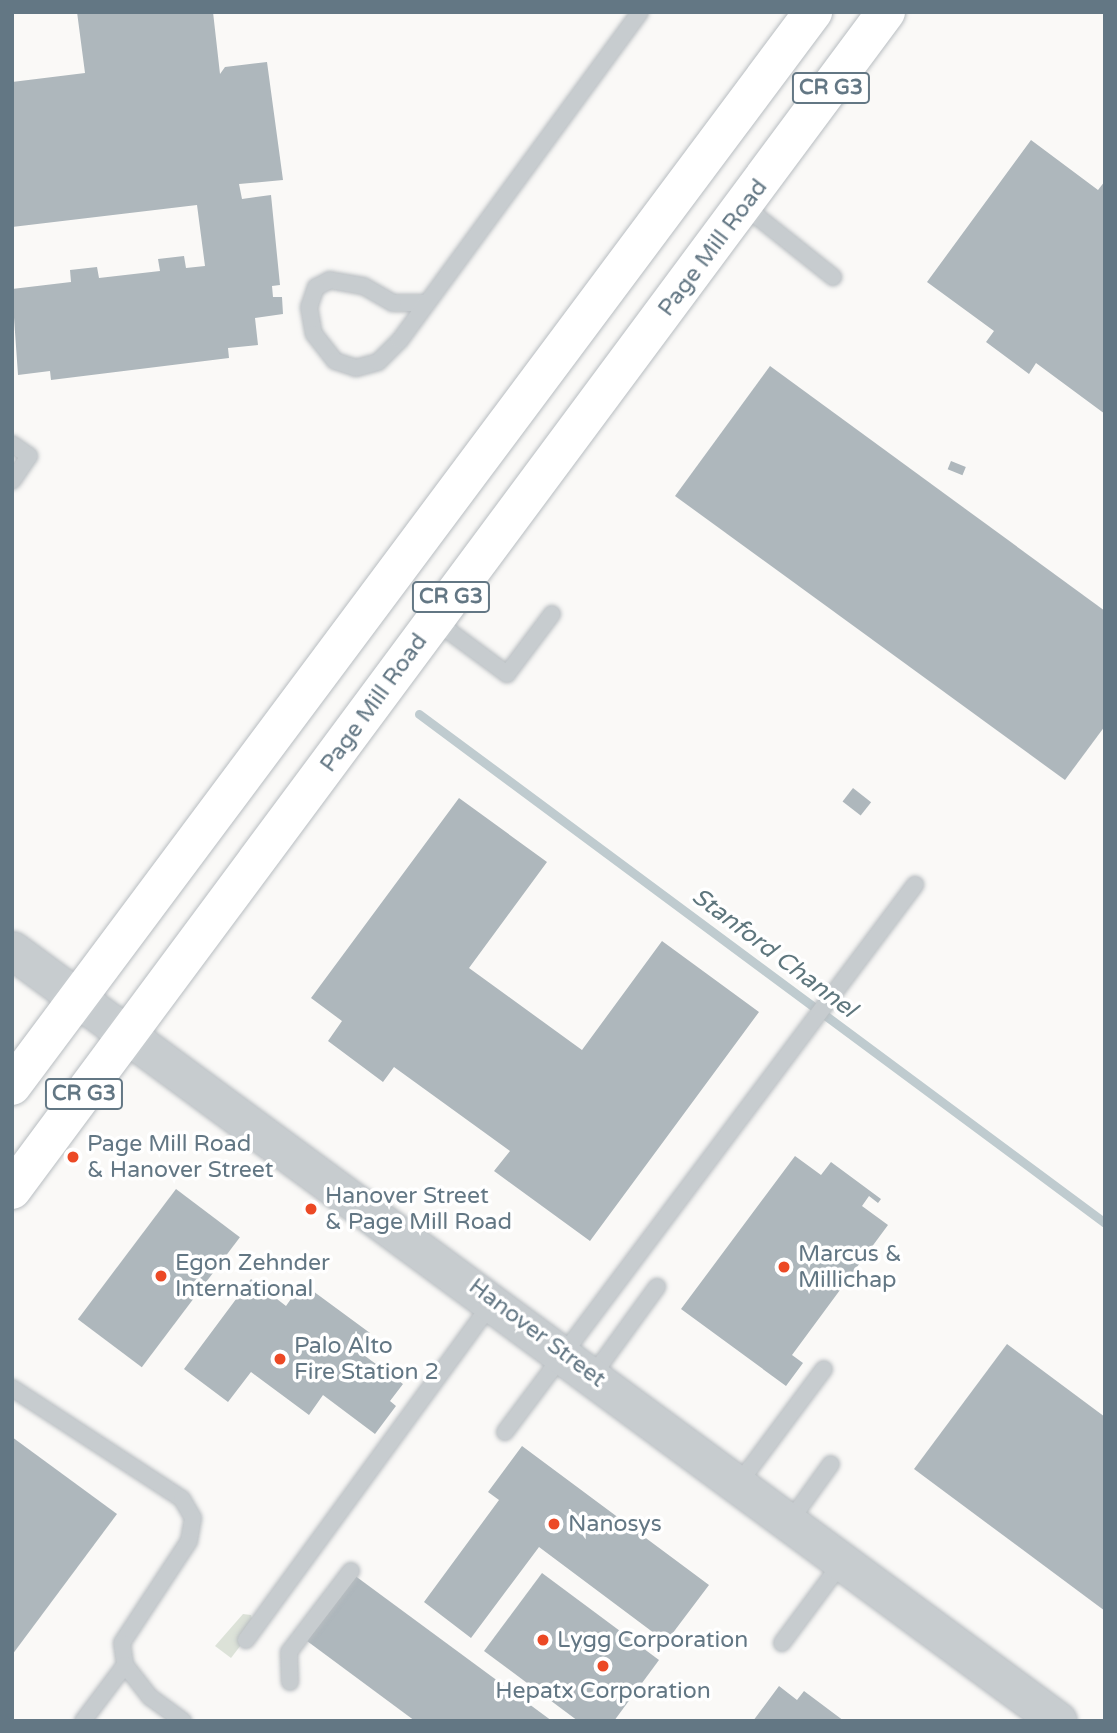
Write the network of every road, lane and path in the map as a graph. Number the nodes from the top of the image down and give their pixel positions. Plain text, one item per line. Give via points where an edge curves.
1 (640, 12) edge
2 (813, 12) edge
3 (886, 12) edge
4 (744, 206) junction
5 (833, 276) dead end
6 (426, 303) junction
7 (12, 443) edge
8 (12, 481) edge
9 (552, 614) dead end
10 (434, 620) junction
11 (915, 885) dead end
12 (12, 950) edge
13 (78, 997) junction
14 (131, 1035) junction
15 (12, 1086) edge
16 (12, 1190) edge
17 (657, 1287) dead end
18 (493, 1301) junction
19 (564, 1353) junction
20 (824, 1369) dead end
21 (593, 1375) junction
22 (12, 1388) edge
23 (505, 1432) dead end
24 (831, 1464) dead end
25 (739, 1483) junction
26 (790, 1521) junction
27 (843, 1561) junction
28 (351, 1571) dead end
29 (246, 1640) dead end
30 (782, 1643) dead end
31 (125, 1665) junction
32 (290, 1682) dead end
33 (83, 1721) edge
34 (183, 1721) edge
35 (1058, 1721) edge

1 - 6 lane
2 - 13 main road, CR G3
3 - 4 main road, Page Mill Road / CR G3
4 - 5 lane
4 - 10 main road, Page Mill Road / CR G3
6 - 6 lane via 378,362 356,368 323,349 309,307 316,287 330,280 363,286 393,303
7 - 8 lane via 29,456
9 - 10 lane via 507,674
10 - 14 main road, Page Mill Road / CR G3
11 - 19 lane
12 - 13 street, Hanover Street
13 - 14 street, Hanover Street
13 - 15 main road, CR G3
14 - 16 main road, Page Mill Road / CR G3
14 - 18 street, Hanover Street
17 - 21 lane
18 - 19 street, Hanover Street
18 - 29 lane
19 - 21 street, Hanover Street
19 - 23 lane
20 - 25 lane
21 - 25 street, Hanover Street
22 - 31 lane via 182,1499 193,1518 189,1541 122,1643
24 - 26 lane
25 - 26 street, Hanover Street
26 - 27 street, Hanover Street
27 - 30 lane
27 - 35 street, Hanover Street
28 - 32 lane via 289,1653
31 - 33 lane
31 - 34 lane via 150,1697

